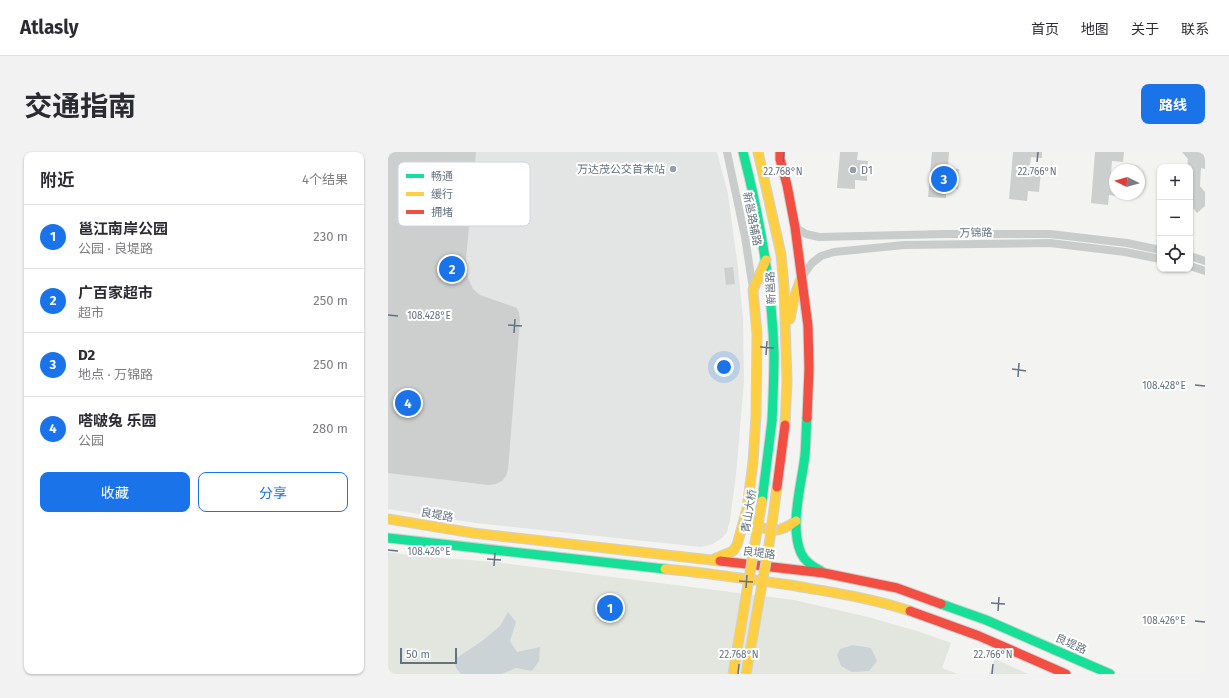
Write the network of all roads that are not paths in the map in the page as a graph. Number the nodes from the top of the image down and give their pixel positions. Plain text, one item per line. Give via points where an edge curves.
1 (727, 152) edge
2 (736, 152) edge
3 (742, 152) edge
4 (758, 152) edge
5 (779, 154) edge
6 (747, 170) junction
7 (795, 227) junction
8 (1157, 249) edge
9 (1193, 257) edge
10 (1157, 258) edge
11 (766, 260) junction
12 (1205, 261) edge
13 (1193, 267) edge
14 (1205, 271) edge
15 (802, 276) junction
16 (753, 290) junction
17 (771, 321) junction
18 (786, 338) junction
19 (772, 421) joint
20 (747, 509) junction
21 (388, 519) edge
22 (796, 521) junction
23 (388, 538) edge
24 (658, 553) junction
25 (713, 559) junction
26 (657, 568) junction
27 (824, 573) junction
28 (733, 674) edge
29 (746, 674) edge
30 (1066, 674) edge
31 (1110, 674) edge

1 - 16 street, 新邕路辅路
2 - 6 main road
3 - 6 main road, 新邕路
4 - 18 main road, 新邕路 via 781,254
5 - 7 main road
6 - 11 main road, 新邕路
7 - 8 street, 万锦路 via 806,234 818,237 1050,234 1127,243
7 - 15 main road
9 - 12 street
10 - 15 street, 万锦路 via 1050,243 904,245 834,252 821,256
11 - 16 main road
11 - 17 main road, 新邕路
13 - 14 street
15 - 18 main road via 794,298
15 - 22 main road via 808,326 809,369 805,454
16 - 17 main road via 766,308
16 - 20 main road via 757,334 756,416
17 - 19 main road, 新邕路 via 774,354
18 - 29 main road, 新邕路, bridge via 788,382 785,425 769,545
19 - 28 main road, 青山大桥, bridge via 765,481
20 - 22 main road via 756,525 768,530 780,531
20 - 25 main road via 733,551
21 - 24 main road, 良堤路 via 473,533
22 - 27 main road via 796,537 801,554 810,565
23 - 26 main road
24 - 25 main road, 良堤路
24 - 26 main road
25 - 27 main road, 良堤路
26 - 30 main road via 820,590 892,605 979,636
27 - 31 main road, 良堤路 via 904,591 986,620

